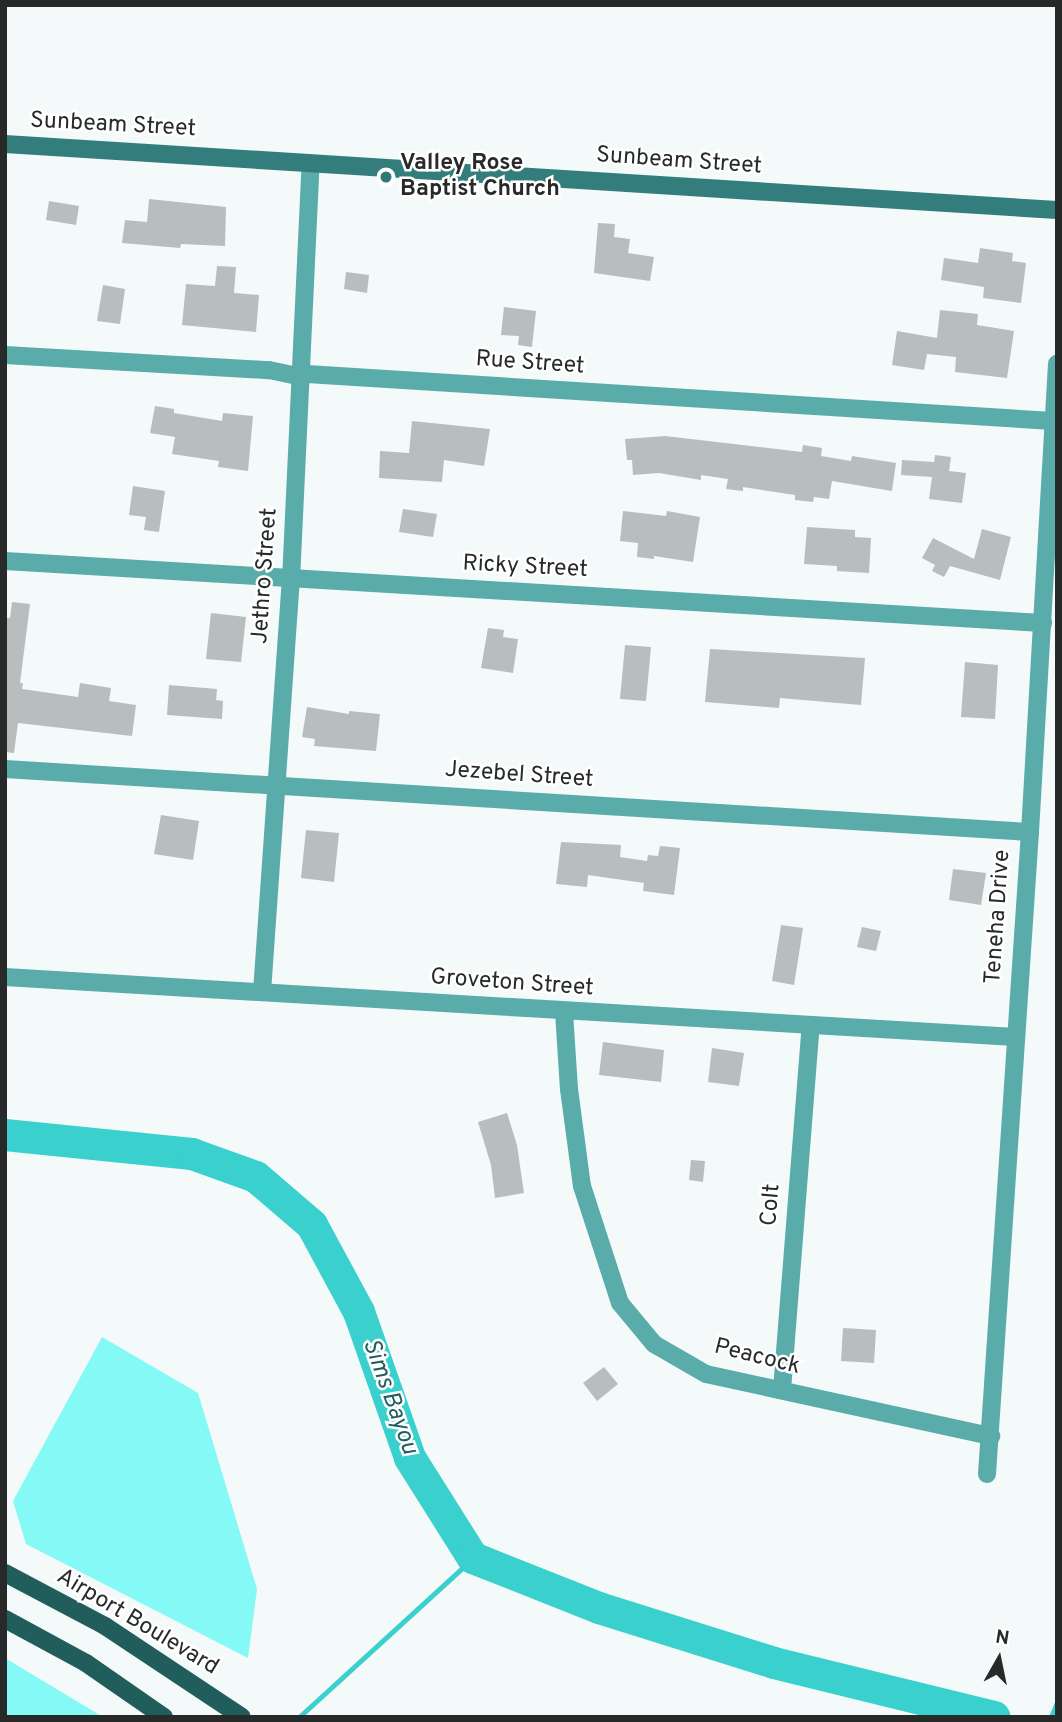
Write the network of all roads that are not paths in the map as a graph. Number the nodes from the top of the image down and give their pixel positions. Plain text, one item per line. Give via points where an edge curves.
1 (5, 144) edge
2 (311, 163) junction
3 (1057, 210) edge
4 (5, 355) edge
5 (1057, 364) edge
6 (302, 377) junction
7 (1053, 421) junction
8 (5, 561) edge
9 (291, 580) junction
10 (1043, 623) junction
11 (5, 769) edge
12 (275, 785) junction
13 (1030, 832) junction
14 (5, 977) edge
15 (262, 992) junction
16 (564, 1012) junction
17 (811, 1025) junction
18 (1015, 1037) junction
19 (782, 1390) junction
20 (991, 1436) junction
21 (987, 1474) dead end
22 (5, 1573) edge
23 (5, 1619) edge
24 (239, 1714) edge
25 (164, 1717) edge

1 - 2 street, Sunbeam Street
2 - 3 street, Sunbeam Street
2 - 6 street, Jethro Street
4 - 6 street, Rue Street via 269,370
5 - 7 street, Teneha Drive
6 - 7 street, Rue Street
6 - 9 street, Jethro Street
7 - 10 street, Teneha Drive
8 - 9 street, Ricky Street
9 - 10 street, Ricky Street
9 - 12 street, Jethro Street
10 - 13 street, Teneha Drive
11 - 12 street, Jezebel Street
12 - 13 street, Jezebel Street
12 - 15 street, Jethro Street
13 - 18 street, Teneha Drive
14 - 15 street, Groveton Street
15 - 16 street, Groveton Street
16 - 17 street, Groveton Street
16 - 19 street, Peacock via 582,1186 620,1303 654,1344 706,1374
17 - 18 street, Groveton Street
17 - 19 street, Colt
18 - 20 street, Teneha Drive
19 - 20 street, Peacock
20 - 21 street, Teneha Drive
22 - 24 main road, Airport Boulevard via 105,1626
23 - 25 main road via 86,1663

